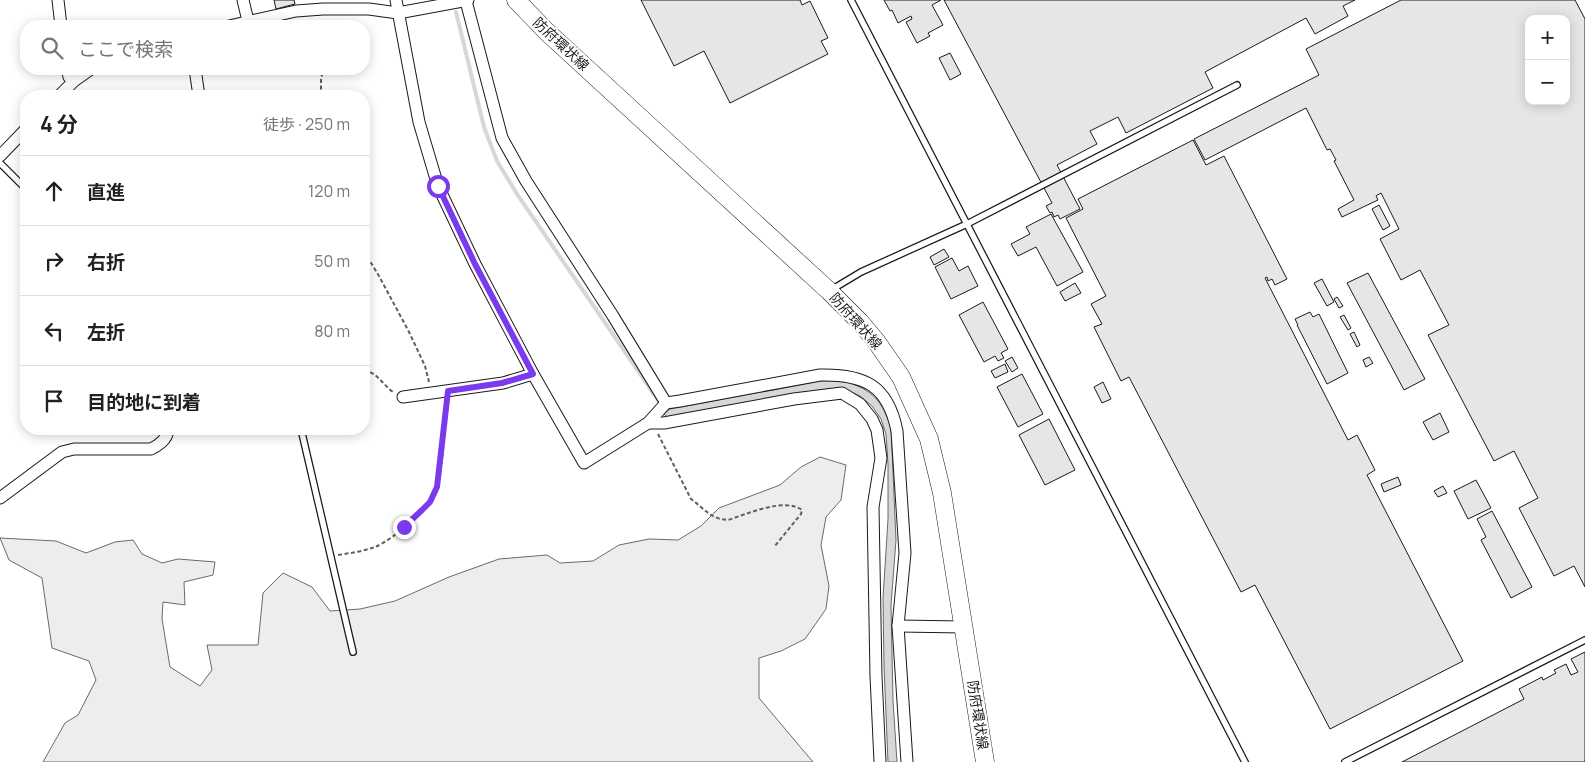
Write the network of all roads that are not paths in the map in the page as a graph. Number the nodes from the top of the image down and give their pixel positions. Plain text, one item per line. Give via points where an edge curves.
1 (58, 0) edge
2 (243, 0) edge
3 (396, 0) edge
4 (516, 0) edge
5 (851, 0) edge
6 (467, 1) edge
7 (323, 4) edge
8 (398, 13) junction
9 (60, 20) edge
10 (248, 20) edge
11 (253, 20) edge
12 (68, 75) edge
13 (82, 75) edge
14 (196, 75) edge
15 (74, 81) junction
16 (1237, 85) dead end
17 (65, 90) edge
18 (198, 90) edge
19 (20, 136) edge
20 (0, 156) edge
21 (0, 163) edge
22 (20, 182) edge
23 (967, 224) junction
24 (829, 292) junction
25 (533, 374) junction
26 (403, 397) road end
27 (666, 403) junction
28 (651, 423) junction
29 (167, 435) edge
30 (302, 435) edge
31 (0, 498) edge
32 (898, 626) junction
33 (964, 627) junction
34 (1585, 640) edge
35 (353, 652) dead end
36 (880, 762) edge
37 (907, 762) edge
38 (985, 762) edge
39 (1244, 762) edge
40 (1345, 762) edge

1 - 9 street
2 - 10 street
3 - 8 street
4 - 24 main road, 防府環状線
5 - 23 lane
6 - 8 street
6 - 27 street via 502,138
7 - 8 street
7 - 11 street
8 - 25 street via 419,122 438,186
12 - 15 street
13 - 15 street
14 - 18 street
15 - 17 street
16 - 23 lane
19 - 20 street
21 - 22 lane
23 - 24 lane via 861,272
23 - 39 lane
24 - 33 main road, 防府環状線 via 860,322 901,377 929,439 942,493
25 - 26 street via 502,383
25 - 28 street via 584,463
27 - 28 street
27 - 32 street via 840,374 867,382 885,398 897,431 904,553
28 - 36 street via 842,393 860,404 872,419 881,458 873,507
29 - 31 street via 151,449 74,449 62,452
30 - 35 lane
32 - 33 street
32 - 37 street
33 - 38 main road, 防府環状線
34 - 40 lane

